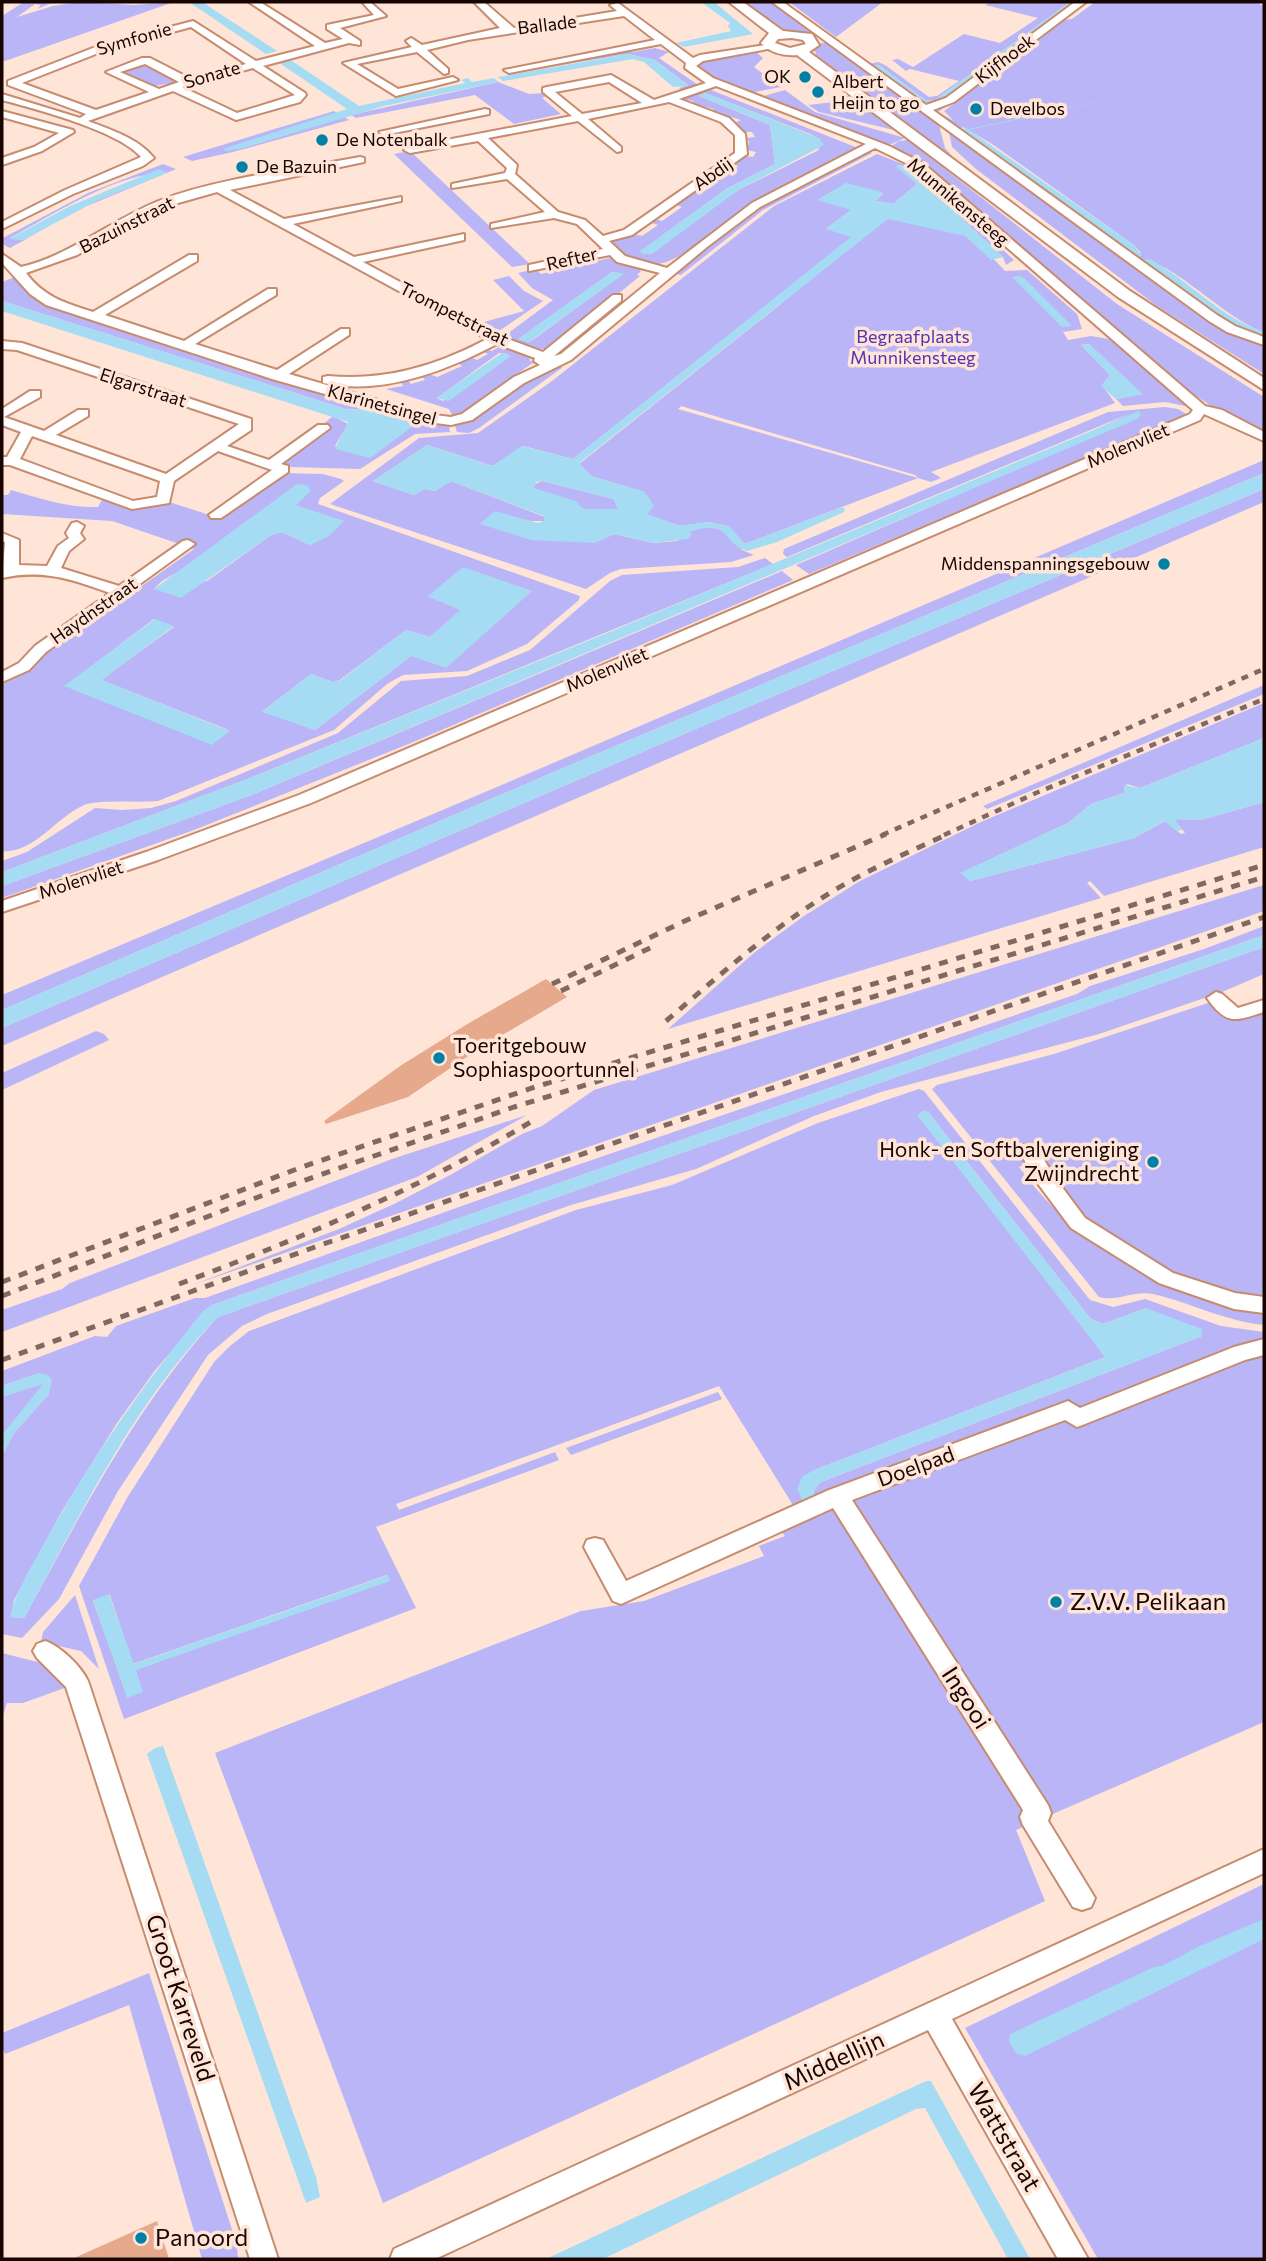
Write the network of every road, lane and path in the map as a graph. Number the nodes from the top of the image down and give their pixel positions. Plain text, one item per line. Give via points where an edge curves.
1 (273, 2) edge
2 (479, 2) edge
3 (612, 2) edge
4 (735, 2) edge
5 (777, 2) edge
6 (1081, 2) edge
7 (257, 3) edge
8 (366, 3) edge
9 (626, 13) junction
10 (508, 30) junction
11 (780, 35) junction
12 (817, 37) junction
13 (408, 38) dead end
14 (350, 40) junction
15 (663, 41) junction
16 (322, 46) junction
17 (769, 46) junction
18 (418, 47) junction
19 (800, 51) junction
20 (377, 56) junction
21 (691, 62) junction
22 (254, 63) junction
23 (509, 70) dead end
24 (444, 71) dead end
25 (453, 80) dead end
26 (188, 82) junction
27 (715, 83) junction
28 (173, 87) junction
29 (158, 92) junction
30 (2, 97) edge
31 (671, 99) junction
32 (653, 104) junction
33 (925, 109) junction
34 (485, 111) dead end
35 (2, 114) edge
36 (96, 114) junction
37 (578, 116) junction
38 (449, 118) junction
39 (78, 121) junction
40 (427, 123) junction
41 (384, 132) dead end
42 (475, 136) junction
43 (447, 142) junction
44 (875, 144) junction
45 (617, 149) dead end
46 (410, 150) dead end
47 (360, 160) dead end
48 (6, 162) edge
49 (509, 174) junction
50 (456, 186) dead end
51 (218, 188) junction
52 (397, 199) dead end
53 (554, 214) junction
54 (282, 223) junction
55 (2, 226) edge
56 (495, 226) dead end
57 (460, 237) dead end
58 (599, 240) junction
59 (703, 244) junction
60 (611, 251) junction
61 (2, 258) edge
62 (193, 258) dead end
63 (352, 261) junction
64 (533, 268) dead end
65 (656, 268) junction
66 (19, 271) junction
67 (670, 272) junction
68 (272, 292) dead end
69 (93, 317) junction
70 (345, 332) dead end
71 (496, 339) junction
72 (1264, 341) edge
73 (2, 345) edge
74 (184, 346) junction
75 (551, 359) junction
76 (300, 374) dead end
77 (277, 376) junction
78 (1264, 385) edge
79 (34, 394) dead end
80 (1200, 409) junction
81 (83, 413) dead end
82 (2, 414) edge
83 (2, 421) edge
84 (323, 428) dead end
85 (29, 430) junction
86 (45, 436) junction
87 (1264, 437) edge
88 (218, 447) junction
89 (7, 461) edge
90 (270, 465) junction
91 (167, 479) junction
92 (216, 515) dead end
93 (77, 526) dead end
94 (2, 537) edge
95 (188, 544) dead end
96 (7, 571) edge
97 (52, 571) junction
98 (121, 592) junction
99 (2, 677) edge
100 (2, 907) edge
101 (1216, 998) dead end
102 (1264, 1006) edge
103 (1029, 1151) dead end
104 (1264, 1305) edge
105 (1264, 1348) edge
106 (837, 1496) junction
107 (595, 1547) dead end
108 (45, 1651) dead end
109 (1264, 1861) edge
110 (1082, 1898) dead end
111 (934, 2014) junction
112 (264, 2259) edge
113 (404, 2259) edge
114 (1074, 2259) edge

1 - 7 street
2 - 10 street, Ballade
3 - 9 street
4 - 11 main road
5 - 12 street
6 - 33 street, Kijfhoek via 950,100
7 - 16 street
8 - 14 street via 381,16 331,27
9 - 10 street, Ballade
9 - 15 street
10 - 18 street
11 - 12 main road
11 - 17 main road via 767,41
12 - 19 main road via 811,47
12 - 33 street
13 - 18 street
14 - 16 street, Sonate
14 - 20 street
15 - 21 street
15 - 23 street, Ballade
16 - 22 street, Sonate
17 - 19 main road
17 - 21 street
18 - 20 street
18 - 24 street
19 - 78 main road, Munnikensteeg via 1124,294
20 - 25 street via 348,63 396,93
21 - 27 street, Munnikensteeg via 691,69
22 - 26 street, Sonate
22 - 28 street, Symfonie via 300,98 236,117
22 - 36 street, Symfonie via 193,24 86,53 12,83
26 - 28 street, Sonate
26 - 29 street via 146,60 111,72
27 - 31 street
27 - 44 street, Munnikensteeg
28 - 29 street, Sonate
29 - 36 street, Sonate
30 - 39 street
31 - 32 street
31 - 58 street, Abdij via 725,120 740,134 741,154 628,233
32 - 37 street
32 - 37 street via 611,78 547,90
33 - 72 street via 1213,318
34 - 38 street
35 - 48 street via 69,132
36 - 39 street, Sonate
37 - 42 street
37 - 45 street
38 - 40 street
38 - 42 street
39 - 55 street via 128,142 148,158
40 - 41 street
40 - 43 street
42 - 43 street
42 - 49 street, Refter via 513,167
43 - 46 street
44 - 59 street, Klarinetsingel via 771,196
44 - 80 street, Munnikensteeg via 924,169
47 - 51 street, Bazuinstraat
49 - 50 street
49 - 53 street, Refter
51 - 54 street, Trompetstraat
51 - 66 street, Bazuinstraat via 155,207 62,259
52 - 54 street
53 - 56 street
53 - 58 street, Refter via 580,222
54 - 63 street, Trompetstraat
57 - 63 street, Trompetstraat
58 - 60 street, Refter
59 - 65 street, Klarinetsingel
59 - 67 street, Klarinetsingel
60 - 64 street, Refter
60 - 65 street, Refter
61 - 66 street, Klarinetsingel
62 - 69 street
63 - 71 street, Trompetstraat
65 - 67 street, Refter
65 - 75 street, Klarinetsingel
66 - 69 street, Klarinetsingel via 29,288 44,299
67 - 75 street, Klarinetsingel via 582,345
68 - 74 street
69 - 74 street, Klarinetsingel
70 - 77 street
71 - 75 street, Trompetstraat
71 - 76 street, Klarinetsingel via 438,367 379,381 343,382
73 - 88 street, Elgarstraat via 18,346 246,422 246,427
74 - 77 street, Klarinetsingel
75 - 77 street, Klarinetsingel via 467,417 441,421
79 - 82 street
80 - 87 street, Munnikensteeg
80 - 100 street, Molenvliet via 1195,417 355,778 204,838
81 - 86 street
83 - 85 street
84 - 90 street
85 - 86 street
85 - 89 street
86 - 91 street
88 - 90 street
88 - 91 street, Elgarstraat
89 - 91 street via 132,505 164,500
90 - 92 street via 283,470
93 - 97 street via 73,533 77,539 63,549
94 - 96 street via 12,540
95 - 98 street, Haydnstraat
96 - 97 street
97 - 98 street
98 - 99 street, Haydnstraat
101 - 102 street via 1235,1015
103 - 104 street via 1078,1223 1166,1278 1234,1301
105 - 106 street, Doelpad via 1077,1418 1068,1410
106 - 107 street, Doelpad via 621,1594
106 - 110 street, Ingooi via 1039,1813 1032,1817
108 - 112 street, Groot Karreveld via 76,1681
109 - 111 street, Middellijn
111 - 113 street, Middellijn
111 - 114 street, Wattstraat

